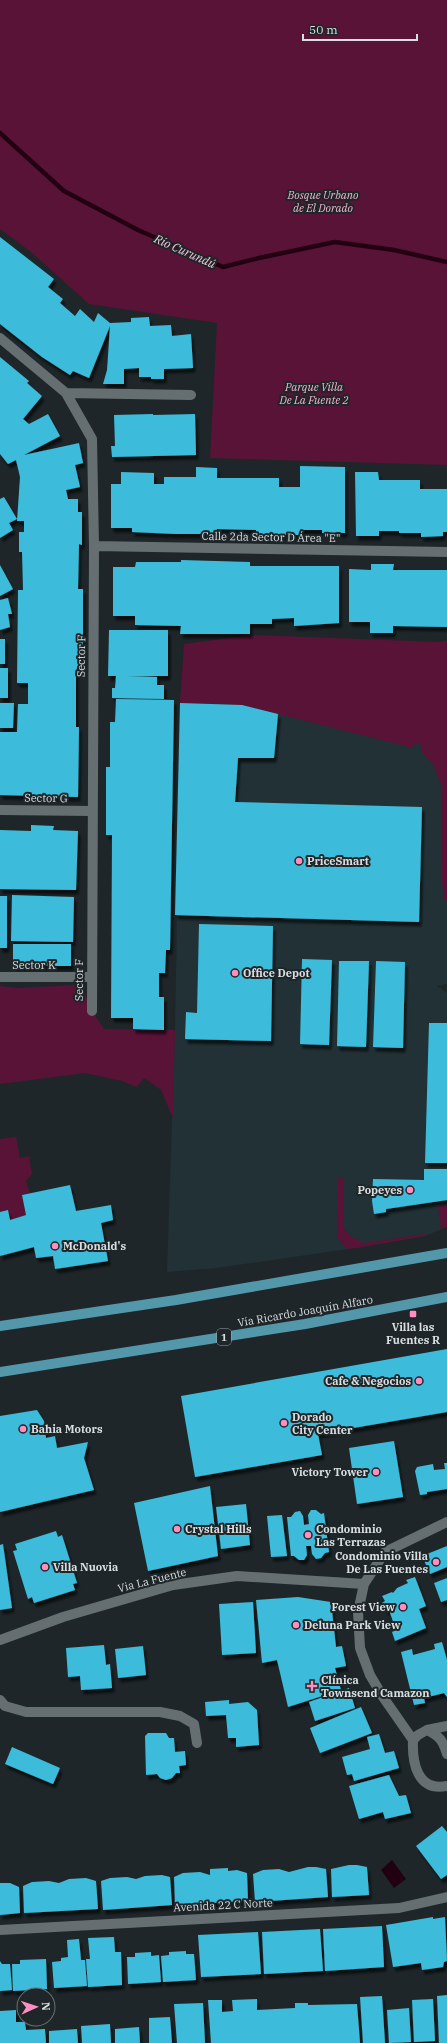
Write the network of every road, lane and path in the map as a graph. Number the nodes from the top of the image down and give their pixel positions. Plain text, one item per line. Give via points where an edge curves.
1 (0, 338) edge
2 (66, 393) junction
3 (191, 395) dead end
4 (94, 546) junction
5 (447, 552) edge
6 (0, 810) edge
7 (91, 811) junction
8 (0, 977) edge
9 (91, 977) junction
10 (92, 1011) dead end
11 (447, 1253) edge
12 (447, 1297) edge
13 (0, 1326) edge
14 (0, 1372) edge
15 (447, 1522) edge
16 (364, 1584) junction
17 (0, 1640) edge
18 (0, 1700) edge
19 (447, 1726) edge
20 (427, 1730) junction
21 (445, 1738) edge
22 (413, 1740) junction
23 (197, 1743) dead end
24 (447, 1754) edge
25 (445, 1789) edge
26 (447, 1897) edge
27 (0, 1930) edge

1 - 2 street, Sector F
2 - 3 street
2 - 4 street, Sector F via 92,439
4 - 5 street, Calle 2da Sector D Área "E"
4 - 7 street, Sector F
6 - 7 street, Sector G
7 - 9 street, Sector F
8 - 9 street, Sector K
9 - 10 street, Sector F
11 - 13 main road via 170,1301
12 - 14 main road, Vía Ricardo Joaquín Alfaro / 1 via 306,1324
15 - 16 street via 385,1552
16 - 17 street, Via La Fuente via 237,1576 173,1585 64,1617
16 - 22 street via 358,1612 360,1648 370,1675
18 - 23 street via 5,1706 26,1712 160,1712 180,1716 194,1724
19 - 20 street
20 - 21 street
20 - 22 street
21 - 24 street
22 - 25 street via 412,1752 421,1779
26 - 27 street, Avenida 22 C Norte via 399,1908

